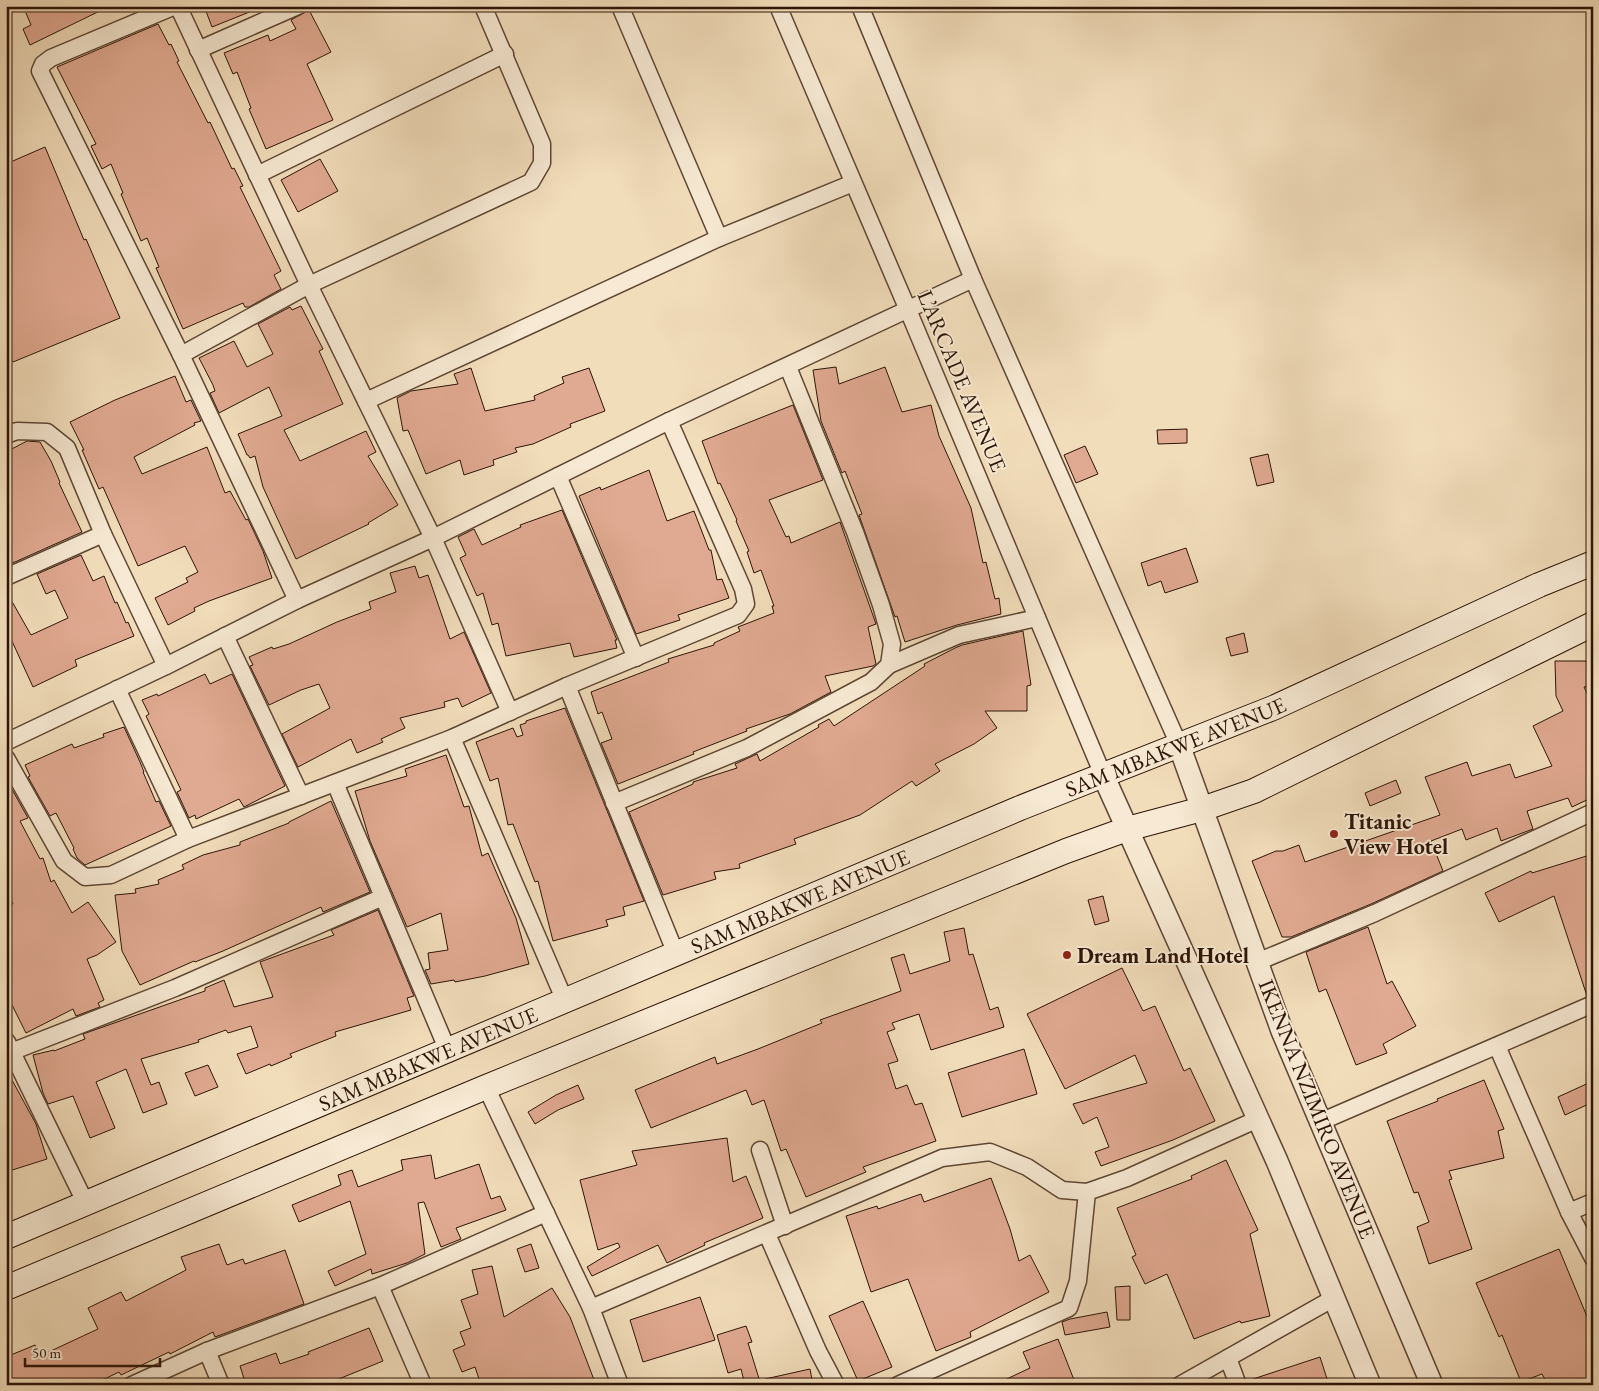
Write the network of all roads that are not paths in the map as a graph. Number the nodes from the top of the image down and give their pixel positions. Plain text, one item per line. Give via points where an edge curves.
1 (176, 6) edge
2 (298, 6) edge
3 (483, 6) edge
4 (620, 6) edge
5 (778, 6) edge
6 (860, 6) edge
7 (198, 50) junction
8 (505, 54) junction
9 (257, 175) junction
10 (854, 183) junction
11 (719, 238) junction
12 (973, 279) junction
13 (309, 285) junction
14 (908, 310) junction
15 (180, 355) junction
16 (788, 367) junction
17 (366, 401) junction
18 (669, 421) junction
19 (6, 435) edge
20 (558, 476) junction
21 (103, 534) junction
22 (433, 538) junction
23 (1593, 563) edge
24 (6, 577) edge
25 (297, 600) junction
26 (1037, 618) junction
27 (1593, 624) edge
28 (225, 636) junction
29 (636, 658) junction
30 (889, 665) junction
31 (166, 666) junction
32 (567, 686) junction
33 (117, 689) junction
34 (510, 712) junction
35 (452, 738) junction
36 (6, 742) edge
37 (1179, 745) junction
38 (6, 758) edge
39 (1103, 775) junction
40 (335, 783) junction
41 (301, 796) junction
42 (614, 803) junction
43 (1202, 809) junction
44 (1593, 812) edge
45 (1127, 829) junction
46 (188, 839) junction
47 (383, 897) junction
48 (676, 954) junction
49 (1257, 962) junction
50 (565, 1001) junction
51 (1593, 1004) edge
52 (1497, 1046) junction
53 (9, 1047) edge
54 (448, 1051) junction
55 (486, 1087) junction
56 (1258, 1119) junction
57 (1320, 1122) junction
58 (760, 1150) dead end
59 (1087, 1192) junction
60 (1593, 1202) edge
61 (86, 1204) junction
62 (1569, 1212) junction
63 (546, 1213) junction
64 (785, 1226) junction
65 (767, 1234) junction
66 (6, 1237) edge
67 (1593, 1258) edge
68 (380, 1286) junction
69 (6, 1288) edge
70 (1334, 1298) junction
71 (591, 1308) junction
72 (207, 1351) junction
73 (1228, 1358) junction
74 (132, 1385) edge
75 (221, 1385) edge
76 (423, 1385) edge
77 (620, 1385) edge
78 (836, 1385) edge
79 (898, 1385) edge
80 (1180, 1385) edge
81 (1238, 1385) edge
82 (1370, 1385) edge
83 (1432, 1385) edge

1 - 7 street
1 - 15 street via 51,58 40,71
2 - 7 street
3 - 8 street
4 - 11 street
5 - 10 street, L’ARCADE AVENUE
6 - 12 street
7 - 9 street
8 - 9 street
8 - 13 street via 542,144 542,163 531,182
9 - 13 street
10 - 11 street
10 - 14 street, L’ARCADE AVENUE
11 - 17 street
12 - 14 street
12 - 37 street
13 - 15 street
13 - 17 street
14 - 16 street
14 - 26 street, L’ARCADE AVENUE
15 - 25 street
16 - 18 street
16 - 30 street via 881,605 892,644
17 - 22 street
18 - 20 street
18 - 29 street via 743,589 746,604 738,615
19 - 21 street via 17,431 48,432 68,448
20 - 22 street
20 - 29 street
21 - 24 street
21 - 31 street
22 - 25 street
22 - 34 street
23 - 37 main road, SAM MBAKWE AVENUE via 1273,708
25 - 28 street
26 - 30 street via 959,635
26 - 39 street, L’ARCADE AVENUE
27 - 43 main road via 1254,791
28 - 31 street
28 - 41 street
29 - 32 street
30 - 42 street via 871,682 747,748
31 - 33 street
32 - 34 street
32 - 42 street
33 - 36 street
33 - 46 street
34 - 35 street
35 - 40 street
35 - 50 street
37 - 39 main road, SAM MBAKWE AVENUE
37 - 43 street, IKENNA NZIMIRO AVENUE
38 - 46 street via 64,861 85,877 111,875
39 - 45 street
39 - 48 main road, SAM MBAKWE AVENUE
40 - 41 street
40 - 47 street
41 - 46 street
42 - 48 street
43 - 45 main road
43 - 49 street, IKENNA NZIMIRO AVENUE
44 - 49 street via 1375,913
45 - 55 main road
45 - 56 street
47 - 53 street via 176,988
47 - 54 street
48 - 50 main road, SAM MBAKWE AVENUE
49 - 57 street, IKENNA NZIMIRO AVENUE
50 - 54 main road, SAM MBAKWE AVENUE
51 - 52 street
52 - 57 street
52 - 62 street
53 - 61 street
54 - 61 main road, SAM MBAKWE AVENUE
55 - 63 street
55 - 69 main road
56 - 59 street via 1127,1178
56 - 70 street
57 - 83 street, IKENNA NZIMIRO AVENUE
58 - 64 street
59 - 64 street via 1062,1190 1026,1167 990,1152 942,1158
59 - 79 street via 1078,1281 1069,1308
60 - 62 street
61 - 66 main road, SAM MBAKWE AVENUE
62 - 67 street
63 - 68 street
63 - 71 street
64 - 65 street
65 - 71 street
65 - 78 street
68 - 72 street
68 - 76 street
70 - 73 street
70 - 82 street
71 - 77 street
72 - 74 street
72 - 75 street
73 - 80 street
73 - 81 street

